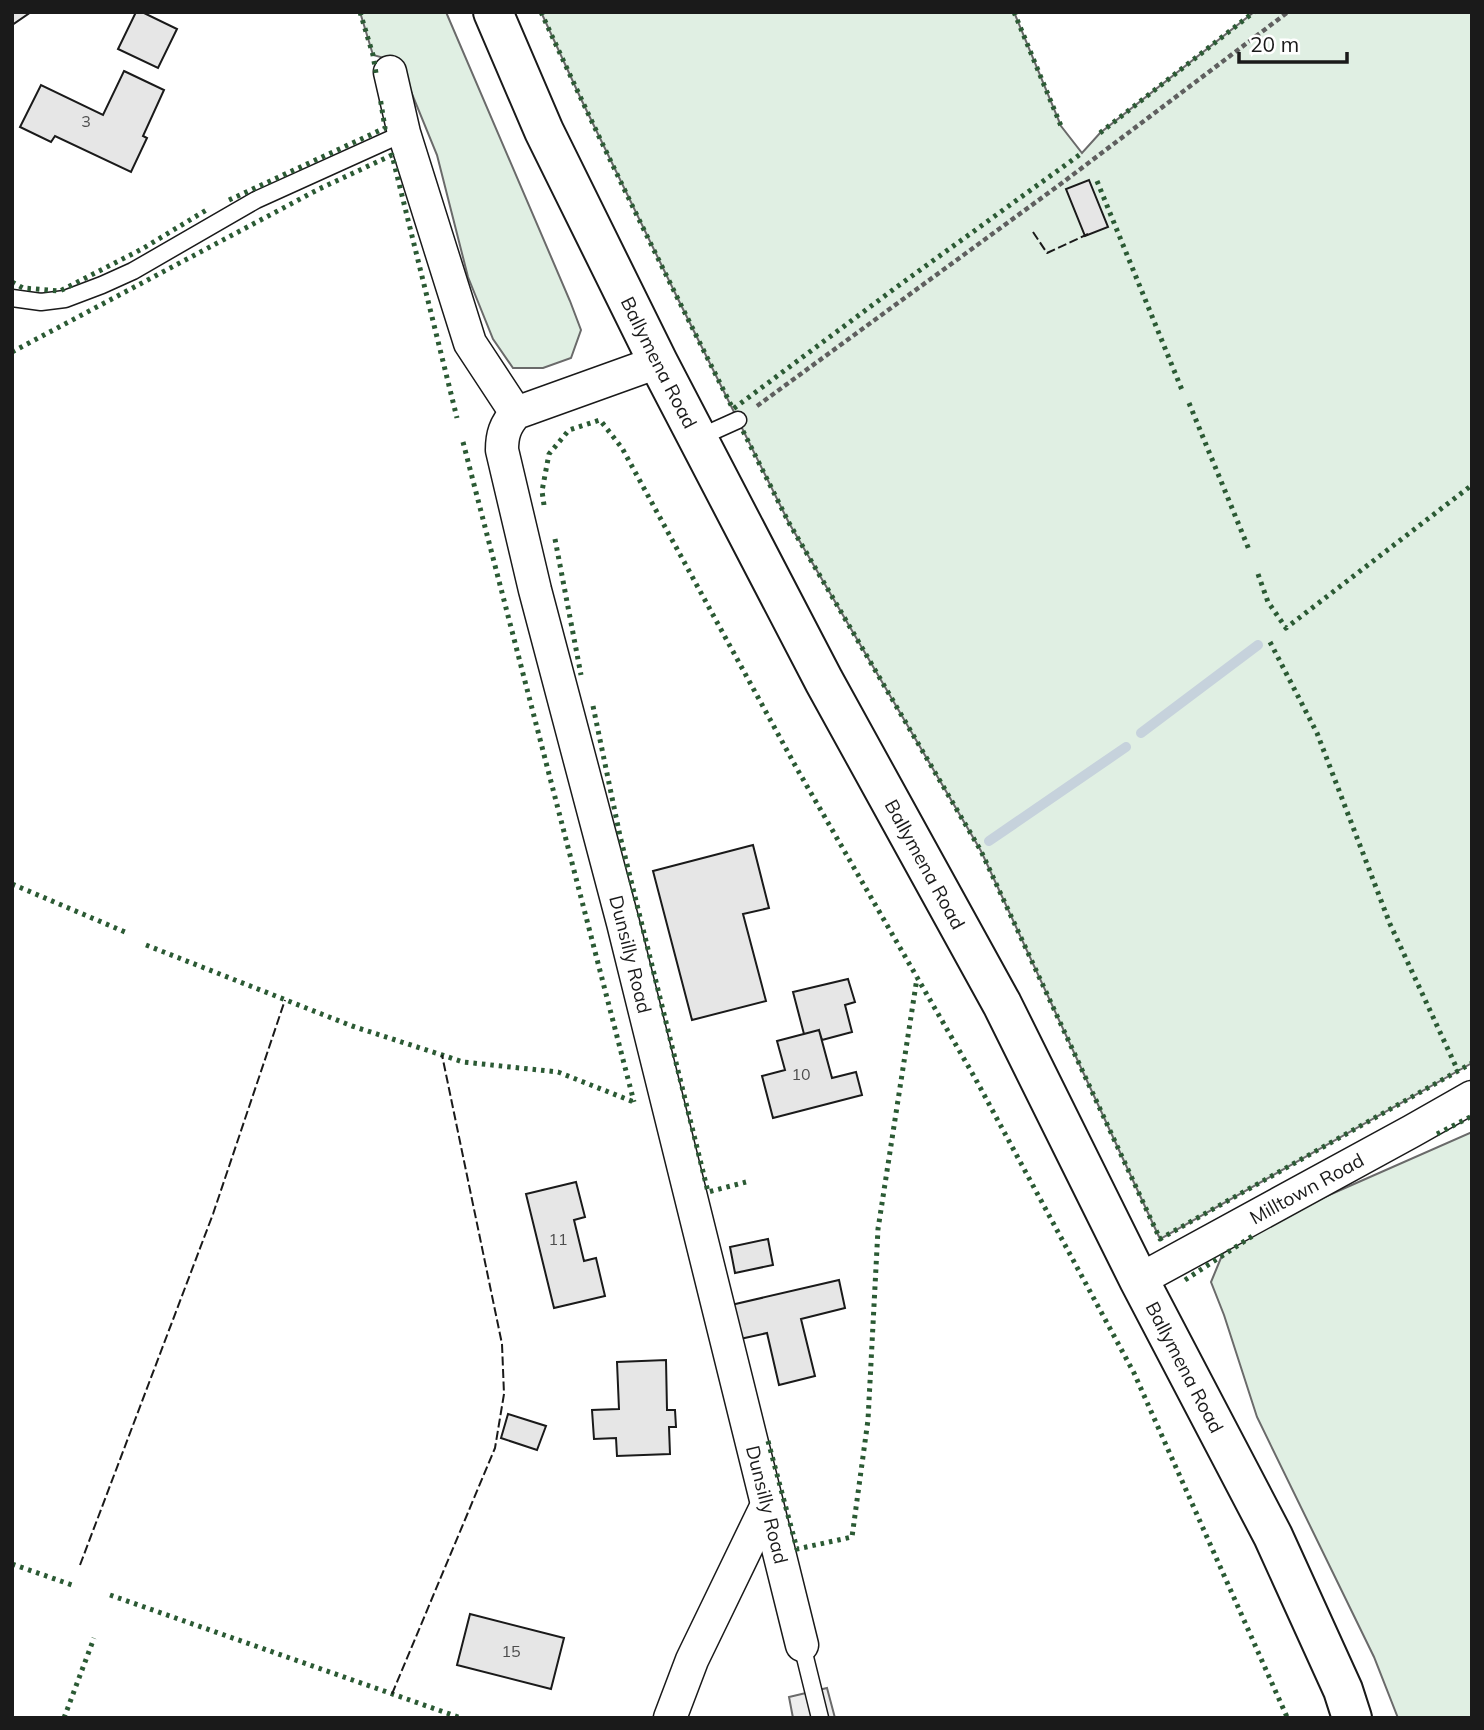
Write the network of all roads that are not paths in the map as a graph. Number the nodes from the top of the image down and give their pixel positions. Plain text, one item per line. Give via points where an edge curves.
1 (493, 12) edge
2 (390, 72) dead end
3 (404, 133) junction
4 (12, 298) edge
5 (658, 362) junction
6 (516, 413) junction
7 (738, 420) road end
8 (698, 438) junction
9 (1472, 1097) edge
10 (1139, 1280) junction
11 (767, 1505) junction
12 (802, 1645) joint
13 (670, 1718) edge
14 (820, 1718) edge
15 (1352, 1718) edge

1 - 5 highway, Ballymena Road via 544,131
2 - 3 street
3 - 4 lane via 256,200 102,285 65,299
3 - 6 street via 470,344
5 - 6 street
5 - 8 highway, Ballymena Road
6 - 11 street, Dunsilly Road via 507,423 502,450
7 - 8 lane
8 - 10 highway, Ballymena Road via 824,681 1002,1004
9 - 10 street, Milltown Road
10 - 15 highway, Ballymena Road via 1273,1535
11 - 12 street, Dunsilly Road
11 - 13 street via 692,1660
12 - 14 lane

